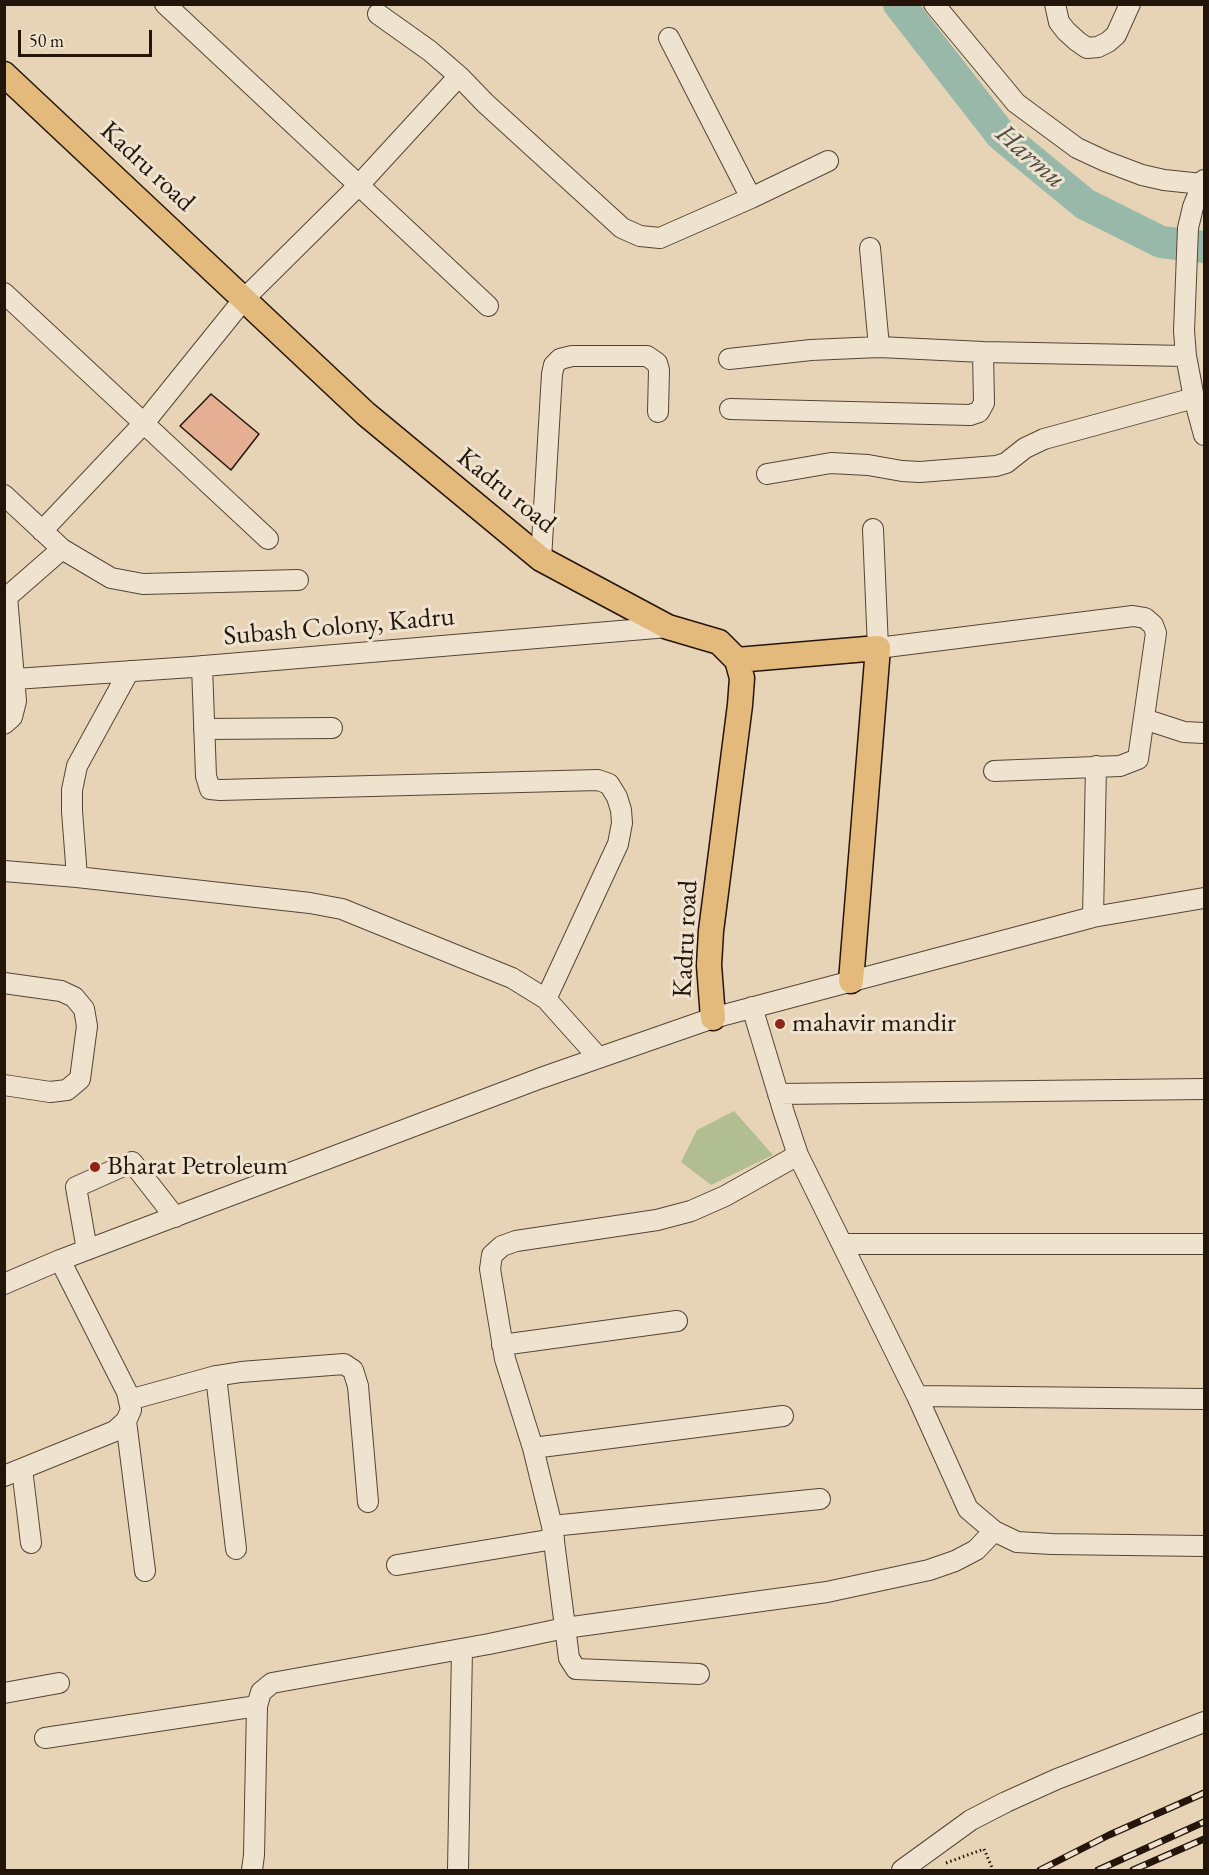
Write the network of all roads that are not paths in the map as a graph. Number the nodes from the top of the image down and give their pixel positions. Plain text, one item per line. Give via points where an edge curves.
1 (165, 4) edge
2 (934, 4) edge
3 (1055, 4) edge
4 (1130, 4) edge
5 (378, 14) dead end
6 (669, 38) dead end
7 (4, 74) edge
8 (459, 76) junction
9 (828, 162) dead end
10 (1203, 182) edge
11 (358, 186) junction
12 (751, 198) junction
13 (870, 248) dead end
14 (4, 293) edge
15 (244, 299) junction
16 (488, 306) dead end
17 (879, 346) junction
18 (983, 352) junction
19 (1186, 356) junction
20 (729, 359) dead end
21 (1194, 398) junction
22 (730, 409) dead end
23 (658, 412) dead end
24 (144, 423) junction
25 (1204, 435) edge
26 (767, 474) dead end
27 (4, 495) edge
28 (873, 530) dead end
29 (42, 531) junction
30 (268, 539) dead end
31 (62, 549) junction
32 (541, 559) junction
33 (298, 580) dead end
34 (6, 597) edge
35 (668, 627) junction
36 (878, 648) junction
37 (737, 660) junction
38 (202, 666) junction
39 (129, 671) junction
40 (15, 679) junction
41 (1144, 719) junction
42 (4, 724) edge
43 (332, 728) dead end
44 (204, 729) junction
45 (1204, 733) edge
46 (1096, 766) junction
47 (994, 771) dead end
48 (4, 871) edge
49 (77, 877) junction
50 (1204, 898) edge
51 (1093, 917) junction
52 (851, 981) junction
53 (4, 982) edge
54 (546, 999) junction
55 (752, 1007) junction
56 (713, 1018) junction
57 (598, 1057) junction
58 (4, 1085) edge
59 (1204, 1089) edge
60 (778, 1094) junction
61 (798, 1155) junction
62 (175, 1217) junction
63 (842, 1244) junction
64 (1204, 1244) edge
65 (87, 1250) junction
66 (60, 1260) junction
67 (4, 1284) edge
68 (677, 1321) dead end
69 (502, 1345) junction
70 (216, 1376) junction
71 (917, 1396) junction
72 (1204, 1399) edge
73 (129, 1400) junction
74 (783, 1416) dead end
75 (126, 1421) junction
76 (533, 1448) junction
77 (13, 1473) edge
78 (820, 1499) dead end
79 (368, 1502) dead end
80 (994, 1531) junction
81 (553, 1532) junction
82 (31, 1543) dead end
83 (1204, 1546) edge
84 (236, 1549) dead end
85 (397, 1565) dead end
86 (145, 1571) dead end
87 (564, 1628) junction
88 (462, 1649) junction
89 (699, 1674) dead end
90 (59, 1683) dead end
91 (4, 1693) edge
92 (257, 1706) junction
93 (1204, 1722) edge
94 (45, 1738) dead end
95 (252, 1870) edge
96 (458, 1870) edge
97 (902, 1870) edge

1 - 11 street
2 - 10 street via 1016,103 1077,148 1143,175
3 - 4 street via 1059,22 1087,48 1098,47 1116,34
5 - 8 street
6 - 12 street
7 - 15 main road, Kadru road
8 - 11 street
8 - 12 street via 622,228 640,236 660,238
9 - 12 street
10 - 19 street via 1188,228
11 - 15 street
11 - 16 street
13 - 17 street
14 - 24 street
15 - 24 street
15 - 32 main road, Kadru road via 366,414
17 - 18 street
17 - 20 street
18 - 19 street
18 - 22 street via 984,403 979,412 970,415
19 - 21 street
21 - 25 street
21 - 26 street via 1044,439 996,466 920,472 831,463
23 - 32 street via 659,370 652,358 572,356 560,359 554,366
24 - 29 street
24 - 30 street
27 - 29 street
28 - 36 street
29 - 31 street
31 - 33 street via 111,578 143,584
31 - 34 street
32 - 35 main road, Kadru road
34 - 40 street
35 - 37 main road, Kadru road via 719,642
35 - 38 street, Subash Colony, Kadru
36 - 37 main road
36 - 41 street via 1133,616 1145,618 1154,625 1156,633
36 - 52 main road
37 - 56 main road, Kadru road via 742,678 740,705 711,931
38 - 39 street, Subash Colony, Kadru
38 - 44 street
39 - 40 street, Subash Colony, Kadru
39 - 49 street via 77,766 72,811
40 - 42 street via 16,701 12,717
41 - 45 street via 1184,732
41 - 46 street via 1138,759 1120,766
43 - 44 street
44 - 54 street via 210,789 598,780 609,784 621,810 618,844
46 - 47 street
46 - 51 street
48 - 49 street
49 - 54 street via 342,909 512,978
50 - 51 street
51 - 52 street
52 - 55 street
53 - 58 street via 61,991 74,997 84,1009 87,1026 80,1079 67,1090 50,1092
54 - 57 street
55 - 56 street
55 - 60 street
56 - 57 street
57 - 62 street
59 - 60 street
60 - 61 street
61 - 63 street
61 - 69 street via 691,1211 502,1246 492,1255 490,1269
62 - 65 street
62 - 65 street via 132,1162 76,1187
63 - 64 street
63 - 71 street
65 - 66 street
66 - 67 street
66 - 73 street
68 - 69 street
69 - 76 street
70 - 73 street
70 - 79 street via 327,1364 344,1364 353,1370 358,1386
70 - 84 street
71 - 72 street
71 - 80 street via 968,1509
73 - 75 street via 131,1410
74 - 76 street
75 - 77 street via 115,1431
75 - 86 street
76 - 81 street
77 - 82 street
78 - 81 street
80 - 83 street via 1017,1542
80 - 87 street via 976,1550 929,1570 827,1592
81 - 85 street
81 - 87 street
87 - 88 street
87 - 89 street via 569,1658 576,1669
88 - 92 street via 272,1683 261,1692
88 - 96 street
90 - 91 street
92 - 94 street
92 - 95 street
93 - 97 street via 1006,1802 970,1820

